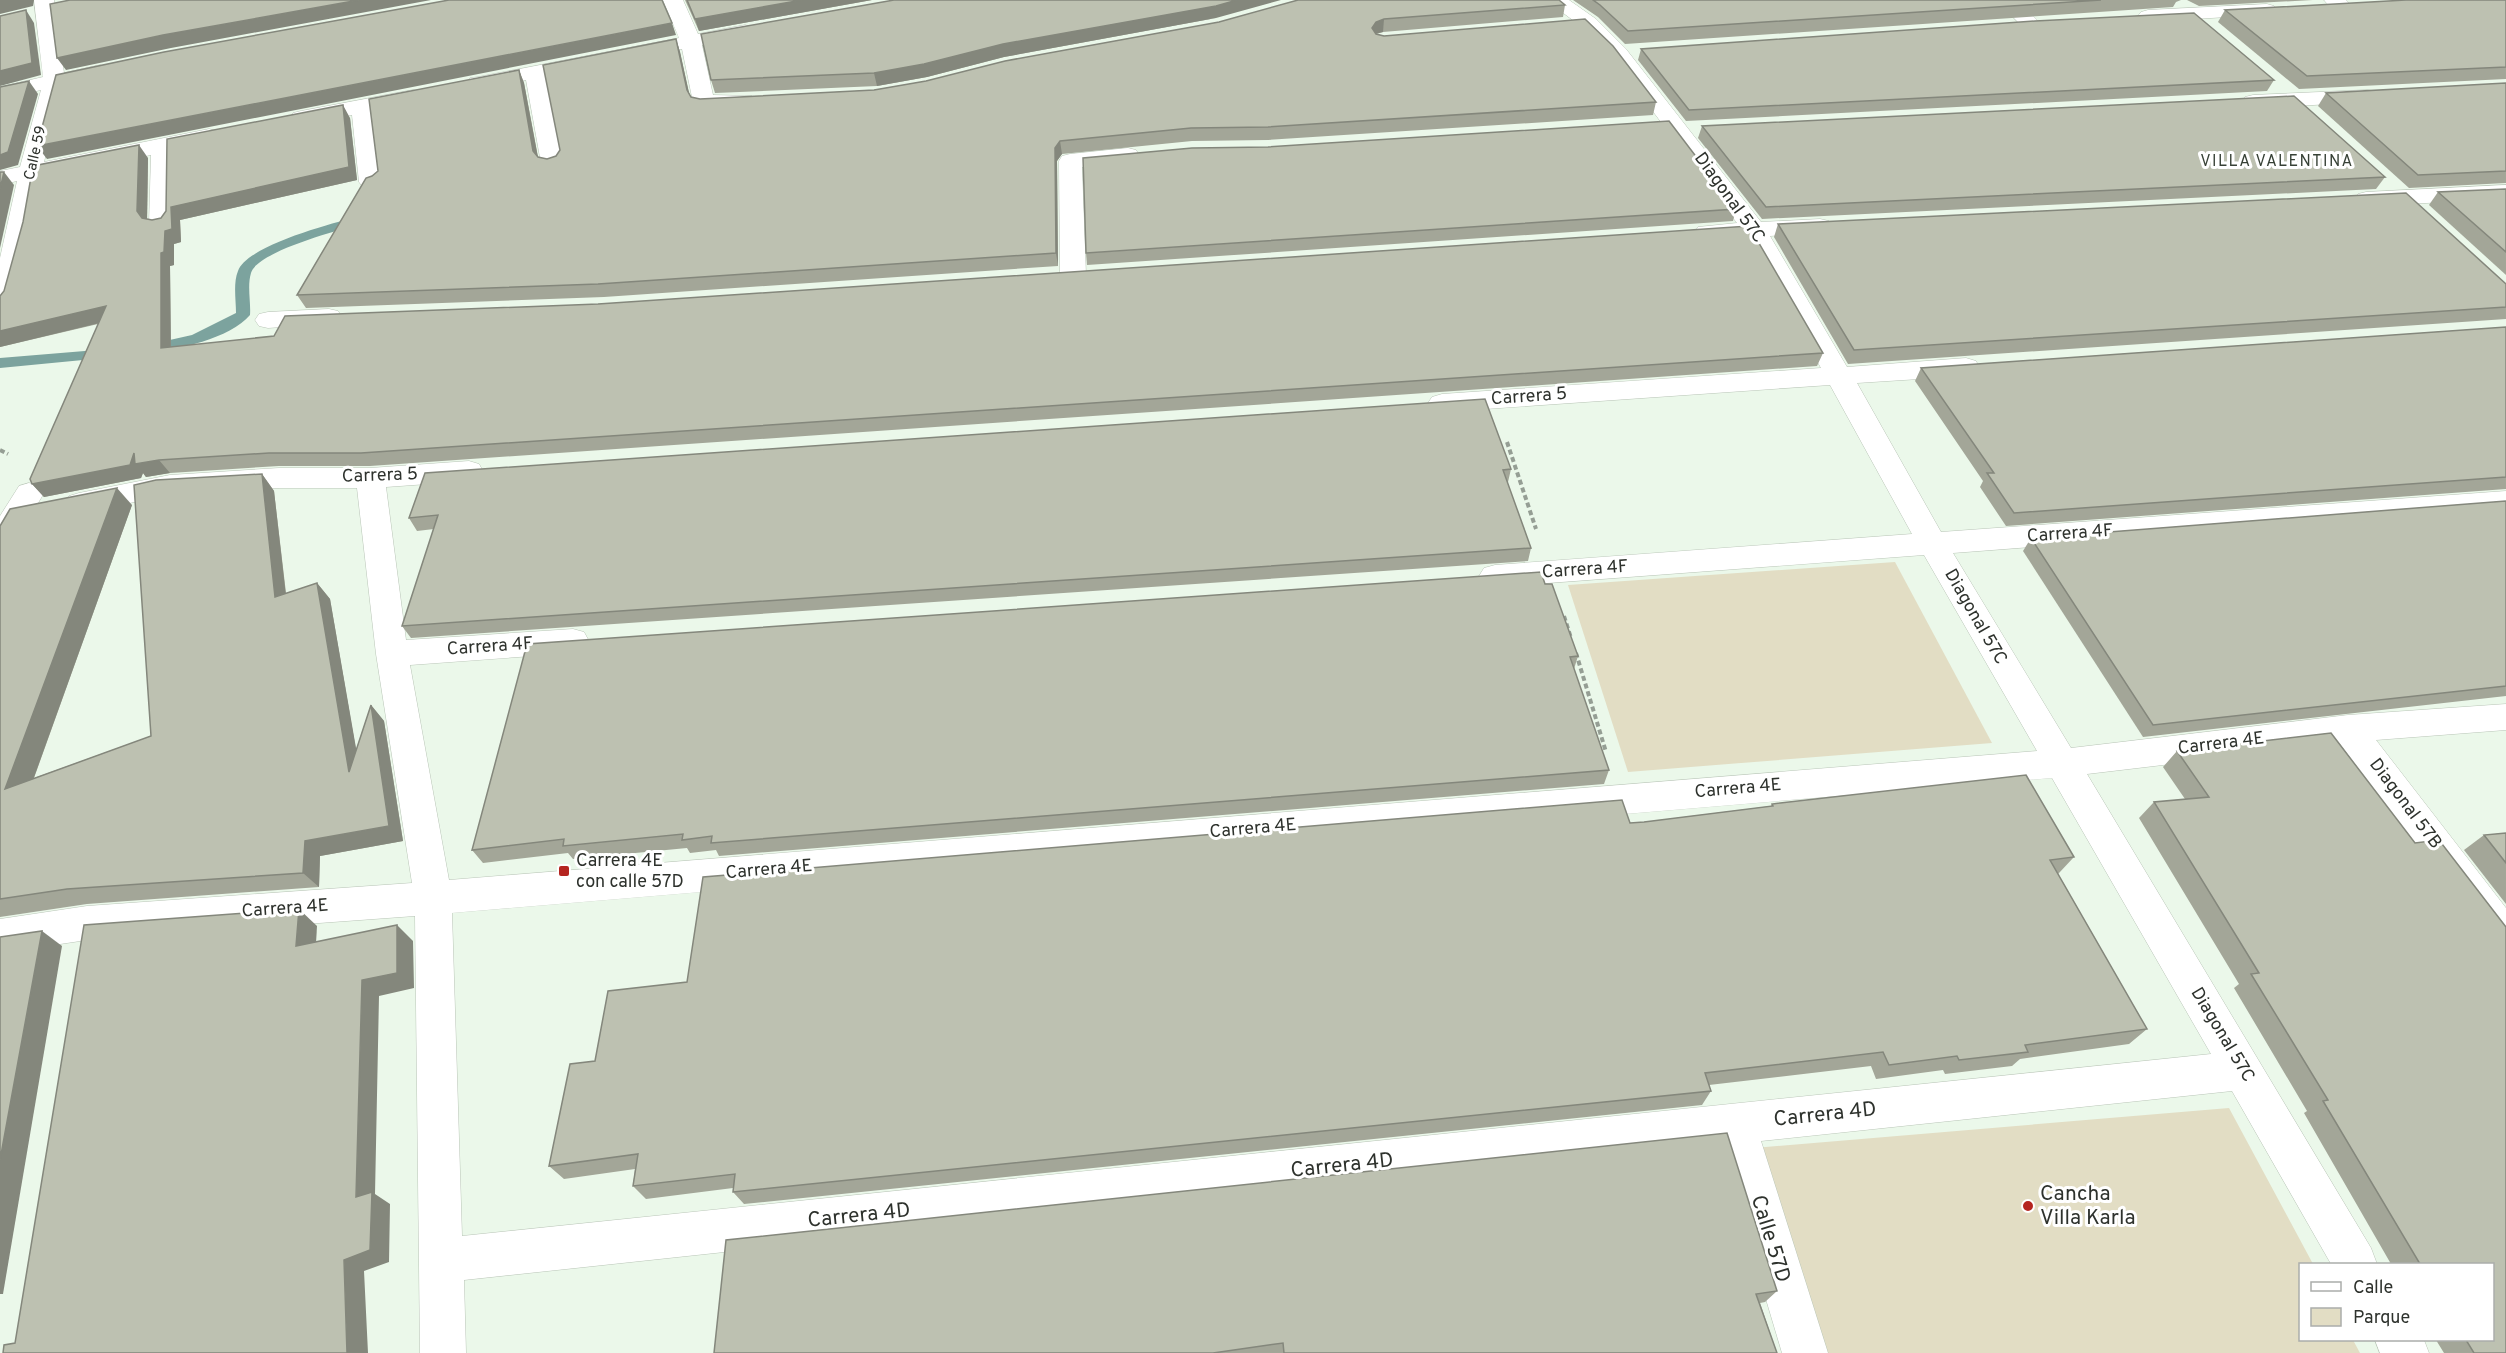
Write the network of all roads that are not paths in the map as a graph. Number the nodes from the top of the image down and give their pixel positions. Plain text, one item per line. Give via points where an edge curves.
1 (673, 0) edge
2 (2006, 0) edge
3 (2332, 5) edge
4 (52, 6) edge
5 (2366, 6) edge
6 (2184, 7) edge
7 (2285, 9) edge
8 (1555, 13) edge
9 (23, 17) edge
10 (2134, 17) edge
11 (2053, 22) edge
12 (2030, 23) junction
13 (2007, 25) edge
14 (771, 27) edge
15 (2217, 35) edge
16 (691, 41) junction
17 (124, 65) edge
18 (535, 72) junction
19 (2270, 78) edge
20 (54, 80) junction
21 (454, 88) edge
22 (431, 92) edge
23 (0, 93) edge
24 (2389, 94) edge
25 (762, 100) edge
26 (2295, 100) junction
27 (2236, 103) edge
28 (362, 106) junction
29 (280, 122) edge
30 (2320, 122) edge
31 (233, 131) edge
32 (162, 145) junction
33 (1148, 153) edge
34 (552, 163) edge
35 (31, 170) junction
36 (2377, 175) edge
37 (0, 178) edge
38 (371, 182) edge
39 (2506, 192) edge
40 (2402, 198) junction
41 (2343, 201) edge
42 (2428, 221) edge
43 (161, 224) edge
44 (1848, 224) edge
45 (1754, 229) junction
46 (1682, 234) edge
47 (1073, 275) edge
48 (0, 304) edge
49 (352, 316) edge
50 (268, 320) dead end
51 (1994, 365) edge
52 (1839, 376) junction
53 (1422, 405) edge
54 (489, 470) edge
55 (370, 478) junction
56 (15, 501) edge
57 (2506, 501) edge
58 (0, 541) edge
59 (1933, 545) junction
60 (1467, 578) edge
61 (595, 639) edge
62 (392, 654) junction
63 (2506, 717) edge
64 (2348, 729) junction
65 (2061, 763) junction
66 (433, 898) junction
67 (0, 936) edge
68 (2506, 937) edge
69 (2243, 1070) junction
70 (1735, 1125) junction
71 (441, 1260) junction
72 (2354, 1263) edge
73 (443, 1353) edge
74 (1805, 1353) edge

1 - 16 street
2 - 12 street
3 - 5 street
4 - 9 street
4 - 20 street, Calle 59
6 - 7 street
6 - 10 street
6 - 15 street
8 - 45 street, Diagonal 57C via 1589,23 1631,52 1677,126
11 - 12 street
12 - 13 street
14 - 16 street
16 - 18 street
16 - 25 street via 704,102
17 - 20 street
18 - 21 street
18 - 34 street
19 - 26 street
20 - 23 street
20 - 35 street, Calle 59
22 - 28 street
24 - 26 street
26 - 27 street
26 - 30 street
28 - 29 street
28 - 38 street
31 - 32 street
32 - 35 street
32 - 43 street
33 - 47 street via 1070,161
35 - 37 street
35 - 48 street, Calle 59
36 - 40 street
39 - 40 street
40 - 41 street
40 - 42 street
44 - 45 street
45 - 46 street
45 - 52 street, Diagonal 57C
49 - 50 street
51 - 52 street, Carrera 5
52 - 53 street, Carrera 5
52 - 59 street, Diagonal 57C
54 - 55 street, Carrera 5
55 - 56 street, Carrera 5 via 279,478 170,485
55 - 62 street
56 - 58 street
57 - 59 street, Carrera 4F
59 - 60 street, Carrera 4F
59 - 65 street, Diagonal 57C
61 - 62 street, Carrera 4F
62 - 66 street
63 - 64 street, Carrera 4E
64 - 65 street, Carrera 4E
64 - 68 street, Diagonal 57B
65 - 66 street, Carrera 4E
65 - 69 street, Diagonal 57C
66 - 67 street, Carrera 4E via 84,941
66 - 71 street
69 - 70 street, Carrera 4D
69 - 72 street, Diagonal 57C
70 - 71 street, Carrera 4D
70 - 74 street, Calle 57D
71 - 73 street

